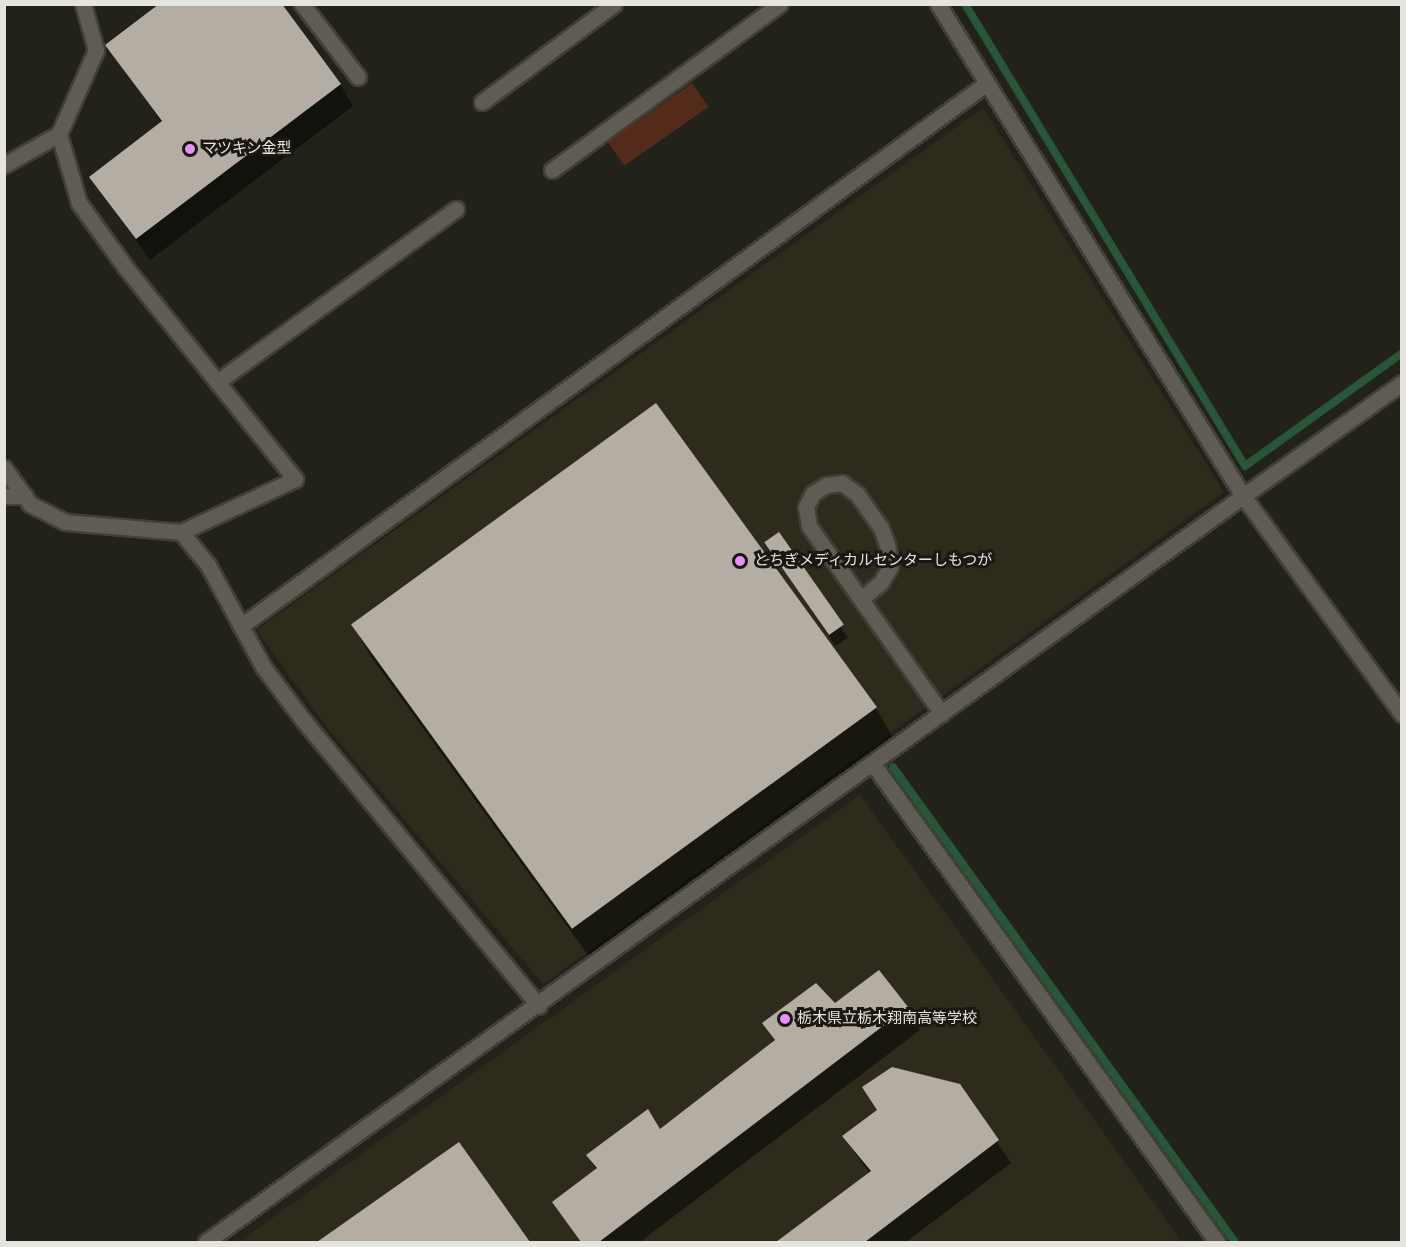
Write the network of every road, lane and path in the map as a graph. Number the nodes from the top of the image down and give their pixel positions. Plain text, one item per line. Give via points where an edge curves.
1 (83, 4) edge
2 (302, 4) edge
3 (614, 4) edge
4 (780, 4) edge
5 (938, 4) edge
6 (358, 77) dead end
7 (987, 82) junction
8 (482, 102) dead end
9 (59, 134) junction
10 (4, 165) edge
11 (552, 170) dead end
12 (456, 209) dead end
13 (217, 382) junction
14 (1401, 383) edge
15 (4, 468) edge
16 (4, 496) edge
17 (25, 496) junction
18 (1243, 496) junction
19 (181, 532) junction
20 (861, 599) junction
21 (242, 626) junction
22 (942, 714) junction
23 (1401, 714) edge
24 (873, 764) junction
25 (539, 1006) junction
26 (206, 1242) edge
27 (1217, 1242) edge

1 - 9 street via 96,50
2 - 6 street
3 - 8 street
4 - 11 street
5 - 7 street
7 - 18 street
7 - 21 street
9 - 10 street
9 - 13 street via 79,203
12 - 13 street
13 - 19 street via 295,478
14 - 18 street
15 - 17 street
16 - 17 street
17 - 19 street via 30,504 66,522
18 - 22 street
18 - 23 street
19 - 21 street via 208,565
20 - 20 street via 809,526 806,507 813,493 826,485 843,483 857,494 887,544 890,567 881,582
20 - 22 street
21 - 25 street via 264,668 304,721
22 - 24 street
24 - 25 street
24 - 27 street
25 - 26 street

